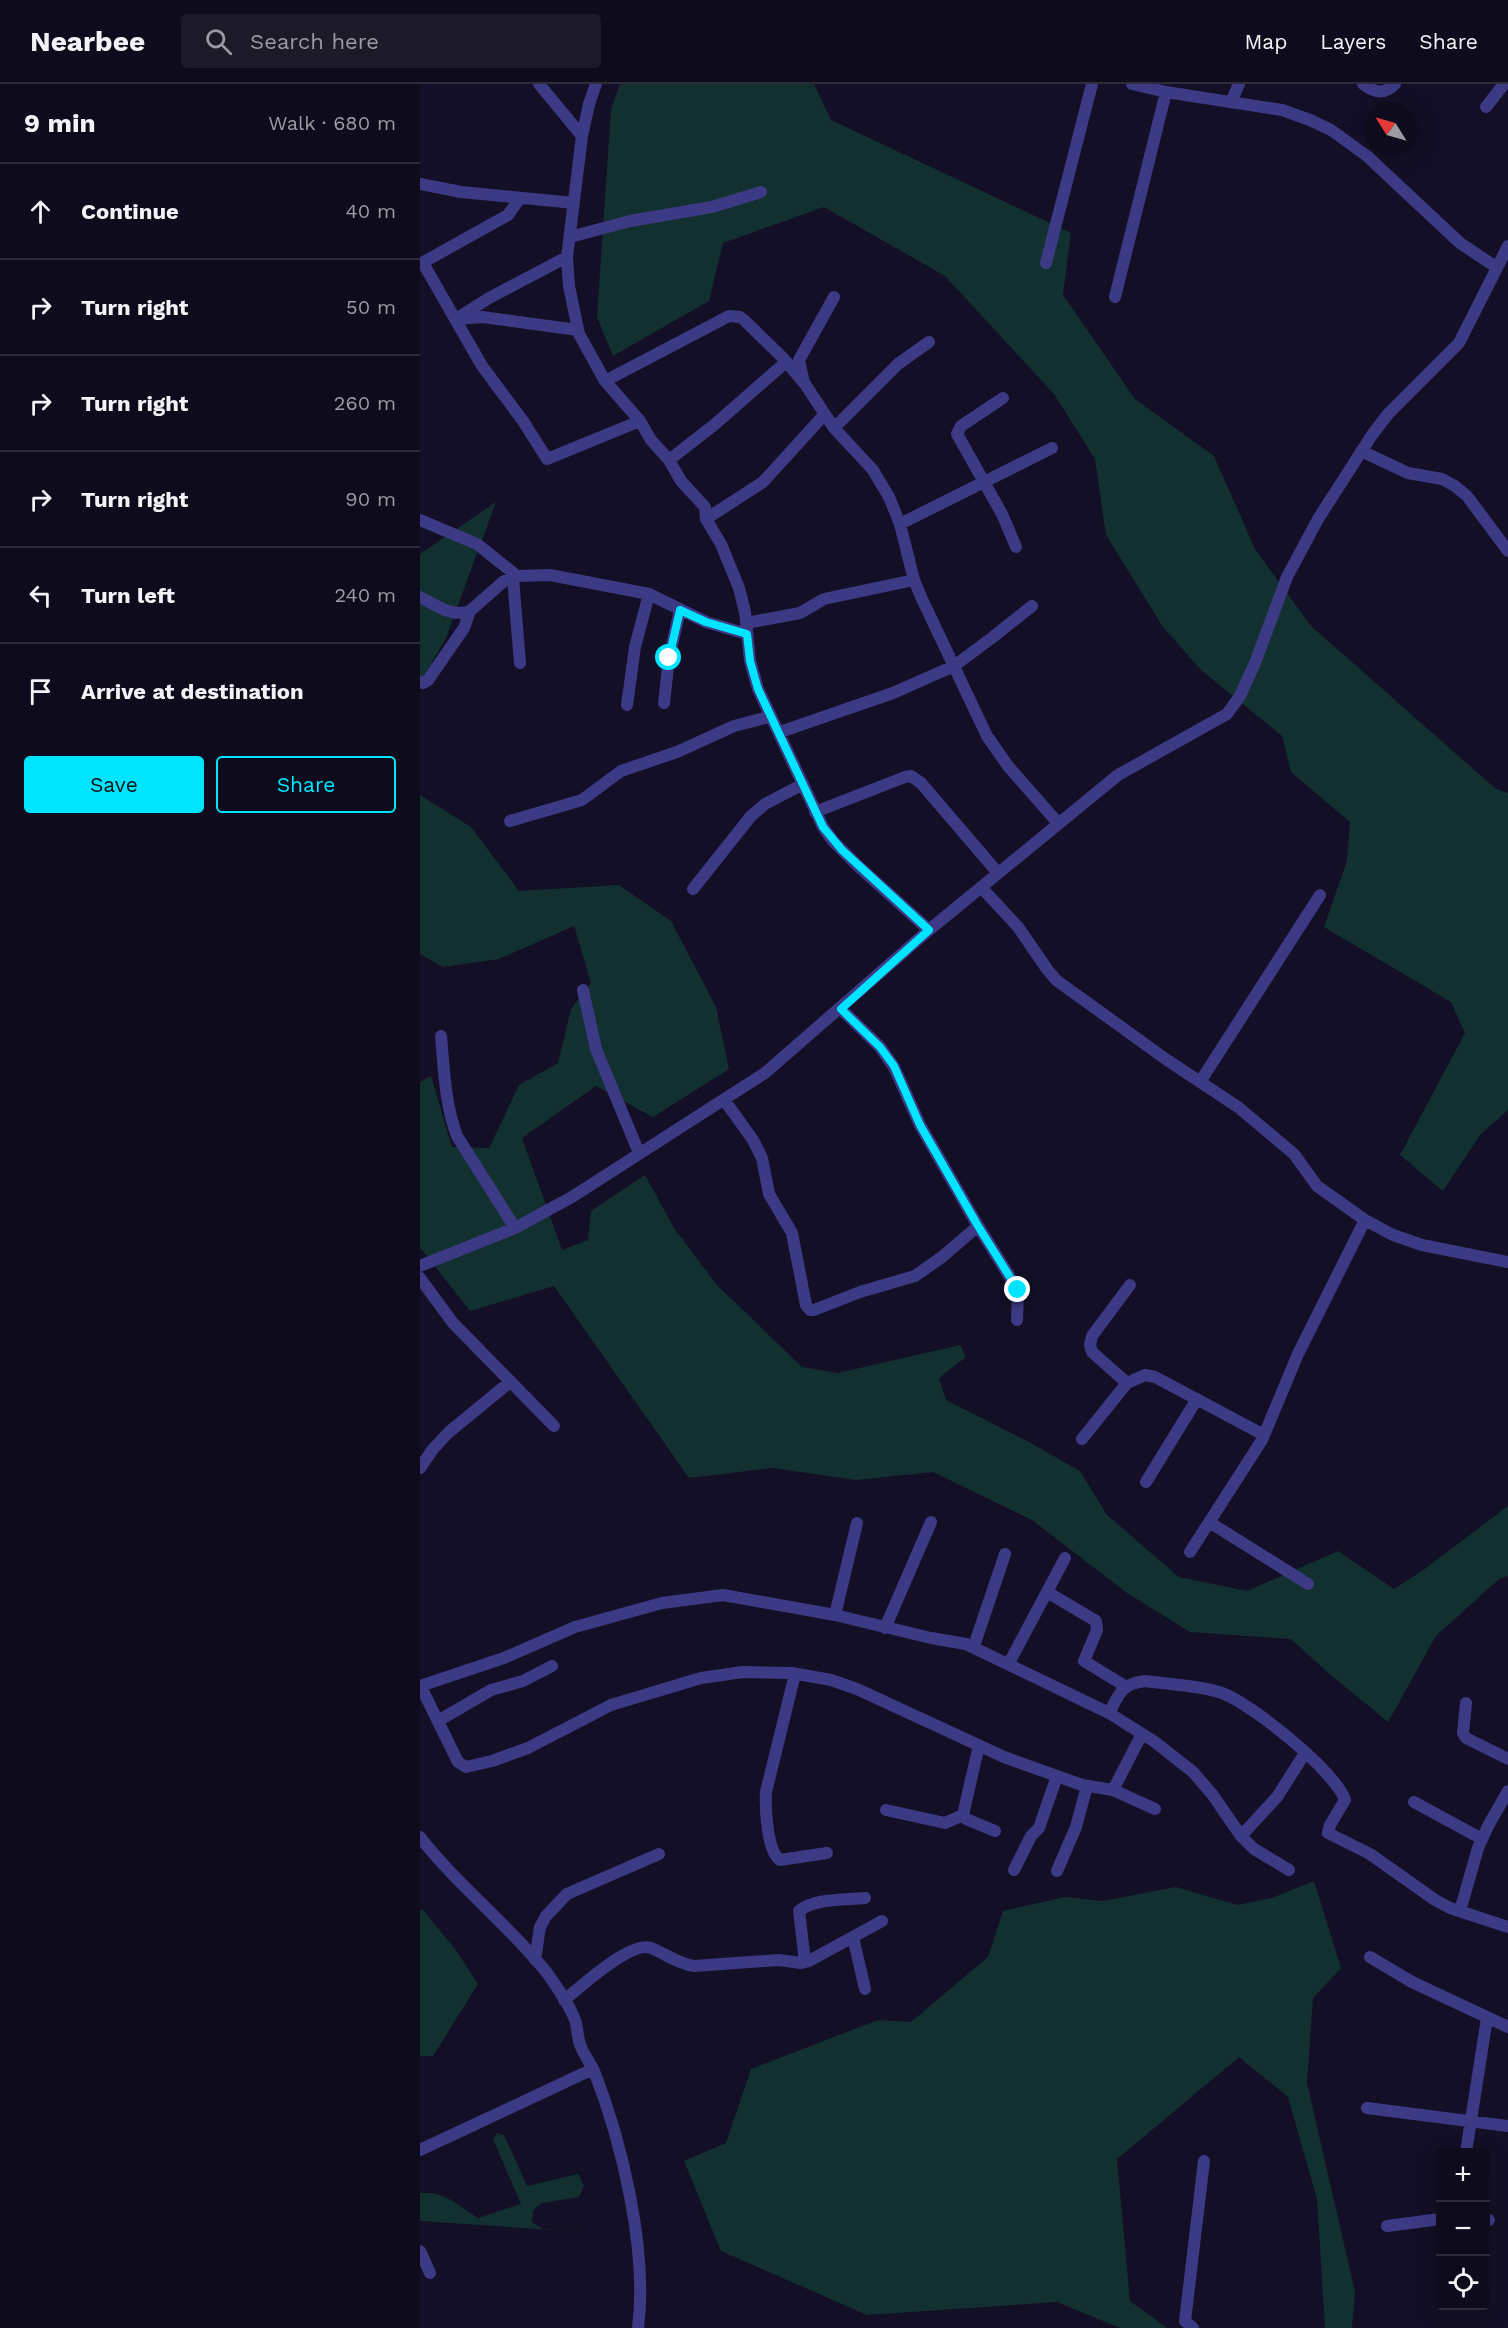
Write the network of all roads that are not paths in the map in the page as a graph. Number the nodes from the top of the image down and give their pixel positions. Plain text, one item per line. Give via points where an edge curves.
1 (539, 84) edge
2 (596, 84) edge
3 (1092, 84) edge
4 (1132, 84) edge
5 (1239, 84) edge
6 (1363, 84) edge
7 (1395, 84) edge
8 (1504, 84) edge
9 (1146, 85) edge
10 (1166, 92) junction
11 (1231, 102) junction
12 (1486, 107) dead end
13 (582, 136) junction
14 (420, 184) edge
15 (760, 192) dead end
16 (520, 198) junction
17 (574, 203) junction
18 (570, 237) junction
19 (1508, 246) edge
20 (567, 257) junction
21 (1046, 263) dead end
22 (421, 264) edge
23 (1496, 267) junction
24 (834, 297) dead end
25 (1115, 297) dead end
26 (456, 319) junction
27 (578, 330) junction
28 (929, 342) dead end
29 (786, 362) junction
30 (604, 381) junction
31 (804, 384) junction
32 (1003, 399) dead end
33 (824, 415) junction
34 (640, 421) junction
35 (834, 428) junction
36 (1052, 448) dead end
37 (1361, 451) junction
38 (669, 460) junction
39 (983, 481) junction
40 (706, 519) junction
41 (420, 520) edge
42 (900, 524) junction
43 (1016, 547) dead end
44 (1508, 551) edge
45 (515, 577) junction
46 (914, 580) junction
47 (649, 594) junction
48 (420, 597) edge
49 (1032, 606) dead end
50 (680, 610) junction
51 (470, 611) junction
52 (746, 628) junction
53 (520, 663) dead end
54 (954, 666) junction
55 (420, 682) edge
56 (664, 704) dead end
57 (627, 705) dead end
58 (769, 717) junction
59 (780, 732) junction
60 (803, 784) junction
61 (814, 812) junction
62 (510, 821) dead end
63 (1058, 823) junction
64 (998, 873) junction
65 (981, 887) junction
66 (693, 889) dead end
67 (1320, 895) dead end
68 (929, 930) junction
69 (583, 990) dead end
70 (841, 1009) junction
71 (441, 1036) dead end
72 (1200, 1082) junction
73 (725, 1101) junction
74 (639, 1153) junction
75 (1365, 1220) junction
76 (978, 1226) junction
77 (515, 1228) junction
78 (1508, 1262) edge
79 (420, 1266) edge
80 (420, 1278) edge
81 (1130, 1285) dead end
82 (1017, 1320) dead end
83 (510, 1382) junction
84 (1127, 1383) junction
85 (1197, 1399) junction
86 (554, 1426) dead end
87 (1264, 1436) junction
88 (1082, 1439) dead end
89 (420, 1468) edge
90 (1146, 1482) dead end
91 (931, 1522) dead end
92 (1209, 1522) junction
93 (857, 1523) dead end
94 (1190, 1552) dead end
95 (1005, 1554) dead end
96 (1065, 1558) dead end
97 (1308, 1584) dead end
98 (1047, 1592) junction
99 (835, 1615) junction
100 (885, 1628) junction
101 (974, 1646) junction
102 (1009, 1663) junction
103 (552, 1666) dead end
104 (795, 1674) junction
105 (421, 1686) edge
106 (1125, 1686) junction
107 (1466, 1703) dead end
108 (1109, 1713) junction
109 (438, 1721) junction
110 (1142, 1734) junction
111 (979, 1745) junction
112 (1305, 1753) junction
113 (1508, 1760) edge
114 (1057, 1776) junction
115 (1087, 1786) junction
116 (1113, 1790) junction
117 (1507, 1794) edge
118 (1414, 1802) dead end
119 (1155, 1809) dead end
120 (886, 1810) dead end
121 (963, 1815) junction
122 (995, 1831) dead end
123 (1241, 1836) junction
124 (420, 1837) edge
125 (1482, 1839) junction
126 (827, 1853) dead end
127 (659, 1854) dead end
128 (1014, 1870) dead end
129 (1289, 1870) dead end
130 (1057, 1871) dead end
131 (865, 1898) dead end
132 (1460, 1911) junction
133 (882, 1921) dead end
134 (1508, 1927) edge
135 (853, 1937) junction
136 (1370, 1957) dead end
137 (535, 1960) junction
138 (805, 1962) junction
139 (865, 1989) dead end
140 (564, 2000) junction
141 (1487, 2018) junction
142 (1508, 2027) edge
143 (593, 2069) junction
144 (1367, 2108) dead end
145 (1471, 2120) junction
146 (1508, 2126) edge
147 (1467, 2148) edge
148 (420, 2150) edge
149 (1204, 2161) dead end
150 (1436, 2220) edge
151 (1387, 2226) dead end
152 (420, 2251) edge
153 (430, 2273) dead end
154 (638, 2328) edge
155 (1193, 2328) edge

1 - 13 street
2 - 13 street
3 - 21 street
4 - 9 street
5 - 11 street
6 - 7 street via 1380,93
8 - 12 street
9 - 10 street
10 - 11 street
10 - 25 street
11 - 23 street via 1282,110 1331,130 1367,156 1460,243
13 - 17 street
14 - 16 street
15 - 18 street via 712,207 630,221
16 - 17 street
16 - 22 street via 508,215
17 - 18 street
18 - 20 street
19 - 23 street
20 - 26 street
20 - 27 street
22 - 26 street
23 - 37 street via 1459,343 1406,394
24 - 31 street via 800,360
26 - 27 street via 482,317
26 - 34 street via 482,366 547,459
27 - 30 street
28 - 35 street via 898,364
29 - 30 street via 734,315
29 - 31 street
29 - 38 street
30 - 34 street
31 - 33 street
32 - 39 street via 961,426 957,434
33 - 35 street
33 - 40 street via 757,488
34 - 38 street
35 - 42 street via 873,470
36 - 39 street
37 - 44 street via 1408,473 1442,479 1455,486
37 - 63 street via 1295,560 1234,706 1227,714 1119,775
38 - 40 street via 681,481 705,507
39 - 42 street
39 - 43 street
40 - 52 street via 730,563 741,595
41 - 45 street via 477,544
42 - 46 street
45 - 47 street via 550,575
45 - 51 street via 499,584
45 - 53 street
46 - 52 street via 825,599 800,613
46 - 54 street
47 - 50 street
47 - 57 street via 635,647
48 - 51 street via 458,615
49 - 54 street
50 - 52 street via 706,622
50 - 56 street
51 - 55 street via 464,628 440,663 428,680
52 - 58 street via 750,661
54 - 59 street via 893,693
54 - 63 street via 987,736
58 - 59 street
58 - 62 street via 734,726 677,752 621,771 582,800
59 - 60 street
60 - 61 street
60 - 66 street via 751,816
61 - 64 street via 911,776
61 - 68 street via 832,841
63 - 64 street
64 - 65 street
65 - 68 street
65 - 72 street via 1018,927 1056,980
67 - 72 street
68 - 70 street
69 - 74 street via 596,1049
70 - 73 street
70 - 76 street via 894,1066 920,1125
71 - 77 street via 445,1084 457,1136
72 - 75 street via 1238,1107 1294,1154 1317,1186
73 - 74 street
73 - 76 street via 762,1158 769,1194 792,1233 810,1310 915,1276
74 - 77 street
75 - 78 street via 1422,1245
75 - 87 street via 1298,1354
76 - 82 street via 1018,1290
77 - 79 street
80 - 83 street via 453,1323
81 - 84 street via 1092,1336 1090,1345 1092,1352
83 - 86 street
83 - 89 street via 449,1432
84 - 85 street via 1145,1375 1155,1377
84 - 88 street
85 - 87 street
85 - 90 street
87 - 92 street
91 - 100 street
92 - 94 street
92 - 97 street
93 - 99 street
95 - 101 street
96 - 98 street
98 - 102 street
98 - 106 street via 1096,1621 1084,1661
99 - 100 street
99 - 105 street via 723,1595 663,1603 575,1627 504,1658
100 - 101 street
101 - 102 street
102 - 108 street
103 - 109 street via 491,1690
104 - 109 street via 743,1672 701,1678 611,1705 528,1748 473,1767 458,1762
104 - 111 street via 857,1689
104 - 126 street via 766,1792 770,1841 773,1854 780,1860
105 - 109 street
106 - 108 street
106 - 112 street via 1145,1681 1223,1694 1273,1725
107 - 113 street via 1463,1734
108 - 110 street
110 - 116 street
110 - 123 street via 1193,1772
111 - 114 street
111 - 121 street
112 - 123 street via 1277,1797
112 - 132 street via 1329,1774 1345,1800 1328,1833 1370,1854 1435,1900
114 - 115 street
114 - 128 street via 1039,1828
115 - 116 street
115 - 130 street via 1077,1827
116 - 119 street
117 - 125 street
118 - 125 street
120 - 121 street via 945,1823
121 - 122 street
123 - 129 street via 1254,1849
124 - 137 street
125 - 132 street
127 - 137 street via 567,1894 540,1927
131 - 138 street via 815,1904 799,1911
132 - 134 street
133 - 135 street
135 - 138 street
135 - 139 street
136 - 141 street
137 - 140 street
138 - 140 street via 694,1966 642,1946 606,1966
140 - 143 street
141 - 142 street
141 - 145 street
143 - 148 street
143 - 154 street via 617,2143 632,2213 639,2256
144 - 145 street
145 - 146 street
145 - 147 street
149 - 155 street via 1185,2321
150 - 151 street
152 - 153 street

